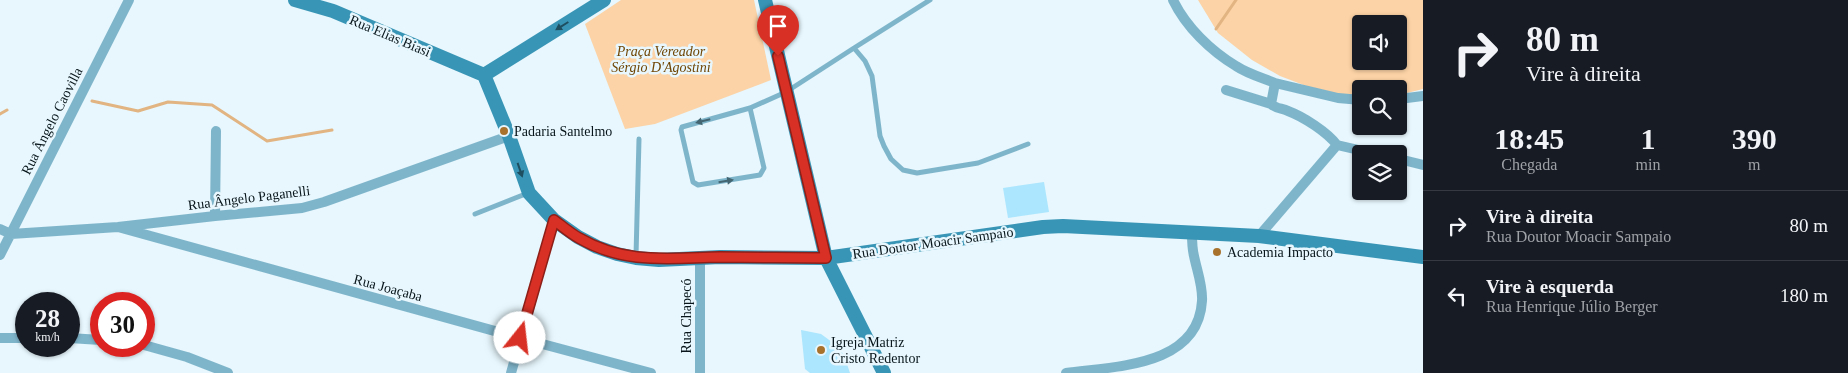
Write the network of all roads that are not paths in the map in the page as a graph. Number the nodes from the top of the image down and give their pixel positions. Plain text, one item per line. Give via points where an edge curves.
1 (129, 0) edge
2 (295, 0) edge
3 (604, 0) edge
4 (765, 0) edge
5 (930, 0) edge
6 (1173, 0) edge
7 (329, 6) edge
8 (854, 48) junction
9 (484, 76) junction
10 (1275, 83) junction
11 (1226, 90) dead end
12 (786, 92) junction
13 (1423, 96) edge
14 (1407, 98) edge
15 (1352, 99) edge
16 (1271, 104) junction
17 (750, 108) junction
18 (216, 131) dead end
19 (509, 136) junction
20 (639, 139) dead end
21 (1028, 144) dead end
22 (1337, 144) junction
23 (1352, 148) edge
24 (1407, 161) edge
25 (1423, 165) edge
26 (529, 193) junction
27 (475, 214) dead end
28 (215, 216) junction
29 (554, 220) junction
30 (118, 227) junction
31 (0, 229) edge
32 (1192, 233) junction
33 (11, 234) junction
34 (1259, 236) junction
35 (0, 255) edge
36 (1423, 257) edge
37 (636, 258) junction
38 (700, 258) junction
39 (826, 258) junction
40 (0, 338) edge
41 (15, 338) edge
42 (520, 338) junction
43 (155, 348) edge
44 (228, 373) edge
45 (511, 373) edge
46 (652, 373) edge
47 (700, 373) edge
48 (884, 373) edge
49 (1066, 373) edge

1 - 33 street, Rua Ângelo Caovilla
2 - 7 street, Rua Elias Biasi
3 -> 9 street
4 - 12 street
5 - 8 lane
6 - 10 street via 1212,50 1237,67
7 - 9 street, Rua Elias Biasi
8 - 12 lane
8 - 21 lane via 872,76 884,146 903,170 917,173 978,164
9 - 19 street, Rua Doutor Moacir Sampaio
10 - 15 street
10 - 16 street
11 - 16 street
12 - 17 lane
12 - 39 street
13 - 14 street
16 - 22 street via 1331,136
17 -> 17 lane via 682,127 680,130 693,182 707,184 764,172
18 - 28 street
19 -> 26 street, Rua Doutor Moacir Sampaio
19 - 28 street, Rua Ângelo Paganelli via 312,206
20 - 37 lane
22 - 23 street
22 - 34 street
24 - 25 street
26 - 27 lane
26 - 29 street, Rua Doutor Moacir Sampaio
28 - 30 street, Rua Ângelo Paganelli
29 - 37 street, Rua Doutor Moacir Sampaio via 597,247
29 - 42 street
30 - 33 street, Rua Ângelo Paganelli
30 - 42 street, Rua Joaçaba
31 - 33 street
32 - 34 street, Rua Doutor Moacir Sampaio
32 - 39 street, Rua Doutor Moacir Sampaio via 1043,227
32 - 49 street via 1202,303 1190,336 1170,352 1145,362
33 - 35 street, Rua Ângelo Caovilla
34 - 36 street, Rua Doutor Moacir Sampaio
37 - 38 street, Rua Doutor Moacir Sampaio
38 - 39 street, Rua Doutor Moacir Sampaio
38 - 47 street, Rua Chapecó
39 - 48 street
40 - 41 street
42 - 45 street
42 - 46 street, Rua Joaçaba
43 - 44 street

